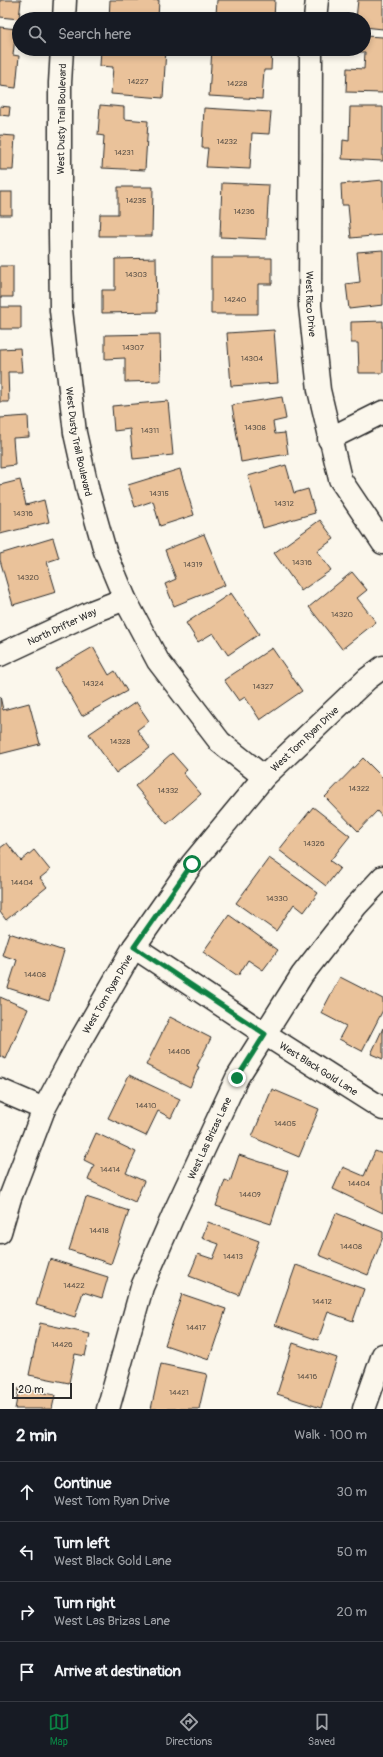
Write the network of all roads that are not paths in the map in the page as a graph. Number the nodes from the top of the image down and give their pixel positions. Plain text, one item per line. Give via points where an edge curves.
1 (65, 0) edge
2 (317, 0) edge
3 (64, 12) edge
4 (316, 12) edge
5 (62, 56) edge
6 (311, 56) edge
7 (383, 412) edge
8 (330, 439) junction
9 (383, 543) edge
10 (125, 599) junction
11 (0, 655) edge
12 (383, 667) edge
13 (264, 777) junction
14 (383, 877) edge
15 (134, 947) junction
16 (265, 1034) junction
17 (0, 1090) edge
18 (44, 1108) junction
19 (383, 1109) edge
20 (0, 1232) edge
21 (383, 1355) edge
22 (108, 1409) edge
23 (364, 1409) edge

1 - 3 street
2 - 4 street
5 - 10 street, West Dusty Trail Boulevard via 62,310 75,433 105,551
6 - 8 street, West Rico Drive via 310,306 319,390
7 - 8 street
8 - 9 street, West Rico Drive via 340,479
10 - 11 street, North Drifter Way
10 - 13 street, West Dusty Trail Boulevard via 158,661 220,742
12 - 13 street, West Tom Ryan Drive via 367,679
13 - 15 street, West Tom Ryan Drive via 192,864
14 - 16 street, West Las Brizas Lane via 356,906 302,974
15 - 16 street, West Black Gold Lane
15 - 18 street, West Tom Ryan Drive
16 - 19 street, West Black Gold Lane
16 - 22 street, West Las Brizas Lane via 237,1078 142,1287
17 - 18 street
18 - 20 street, West Tom Ryan Drive
21 - 23 street

